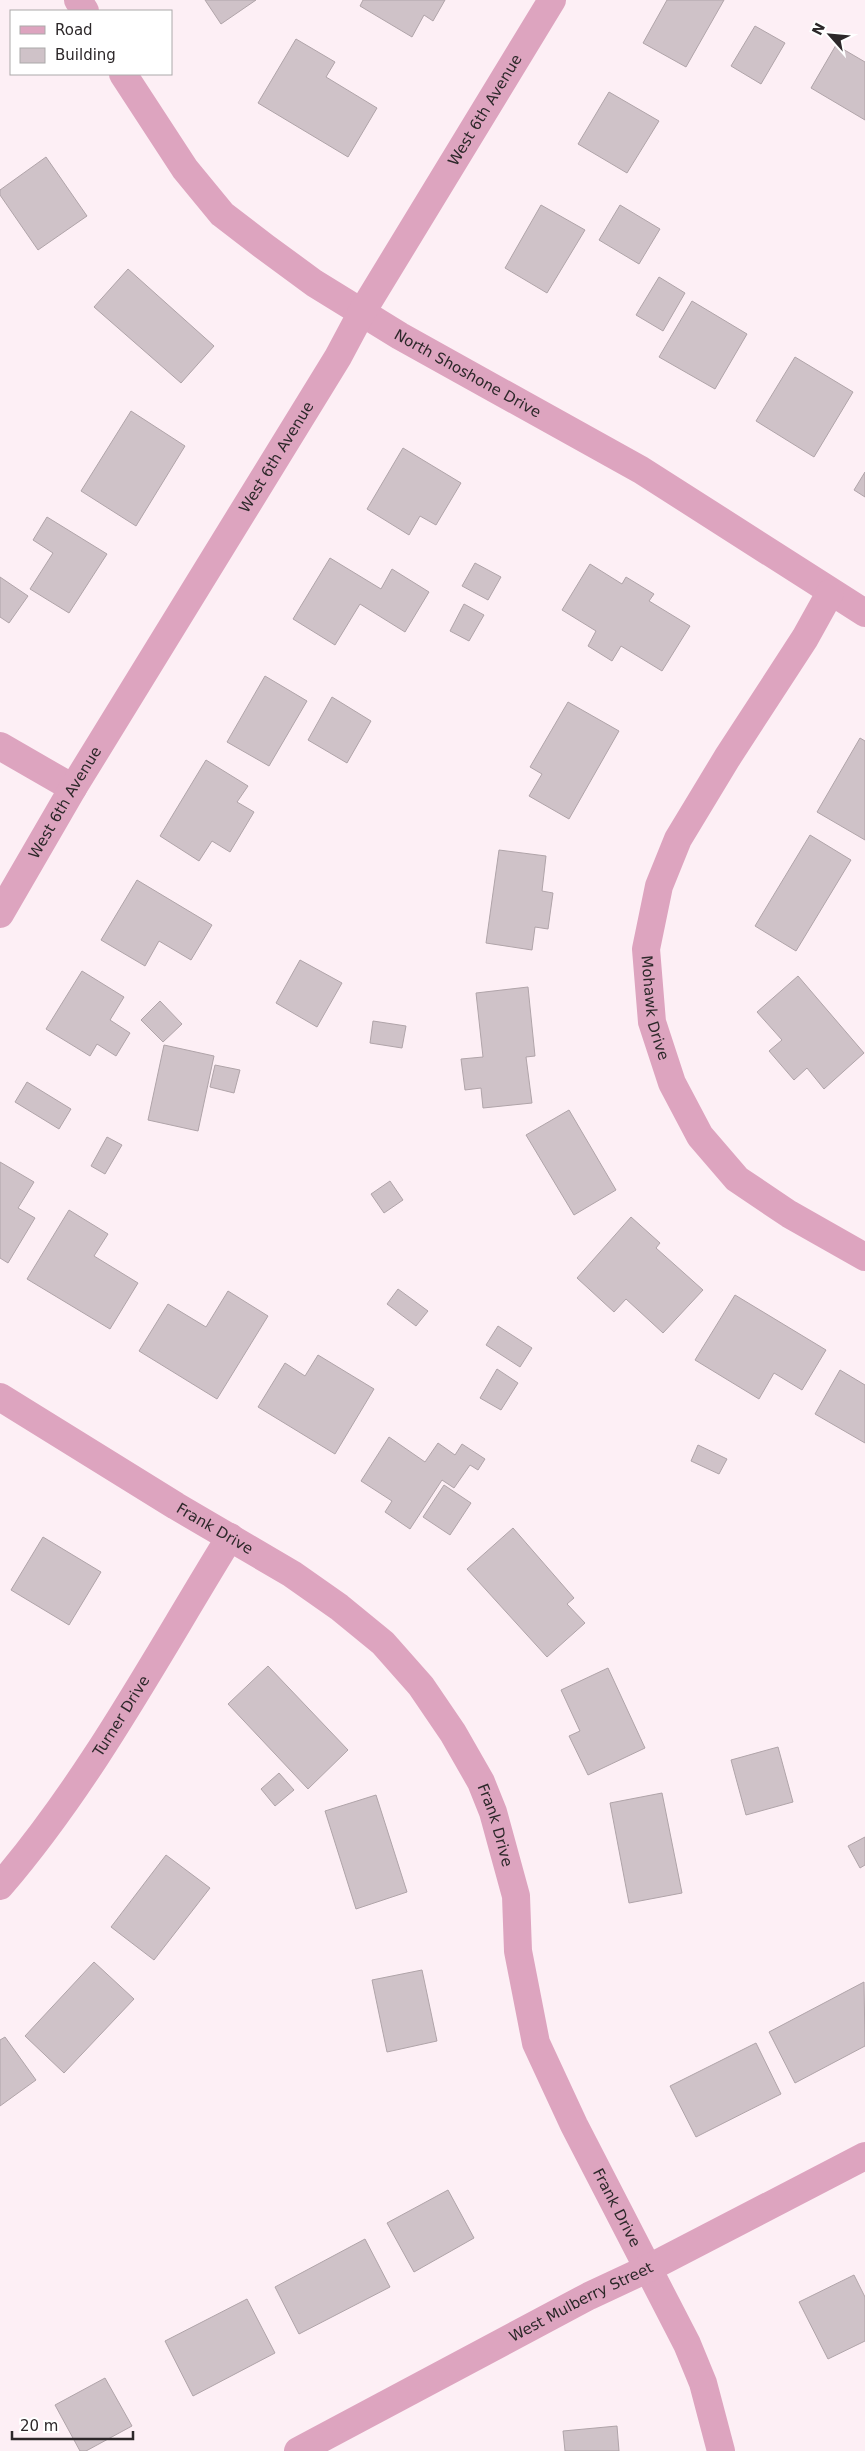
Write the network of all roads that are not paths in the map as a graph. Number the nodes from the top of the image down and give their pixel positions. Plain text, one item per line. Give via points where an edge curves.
1 (552, 0) edge
2 (124, 75) edge
3 (362, 312) junction
4 (830, 593) junction
5 (865, 614) edge
6 (0, 746) edge
7 (73, 788) junction
8 (0, 914) edge
9 (865, 1257) edge
10 (0, 1397) edge
11 (230, 1537) junction
12 (0, 1886) edge
13 (865, 2156) edge
14 (649, 2268) junction
15 (298, 2451) edge
16 (722, 2451) edge

1 - 3 street, West 6th Avenue
2 - 3 street, North Shoshone Drive via 185,168 222,214 314,283
3 - 4 street, North Shoshone Drive via 641,470
3 - 7 street, West 6th Avenue via 338,357
4 - 5 street, North Shoshone Drive
4 - 9 street, Mohawk Drive via 678,840 659,886 646,950 652,1022 672,1084 700,1136 737,1179 789,1214
6 - 7 street
7 - 8 street, West 6th Avenue
10 - 11 street, Frank Drive
11 - 12 street, Turner Drive via 72,1794
11 - 14 street, Frank Drive via 292,1574 383,1643 421,1686 454,1733 493,1812 516,1896 518,1951 536,2043 574,2125
13 - 14 street, West Mulberry Street
14 - 15 street, West Mulberry Street via 589,2296
14 - 16 street, Frank Drive via 688,2344

